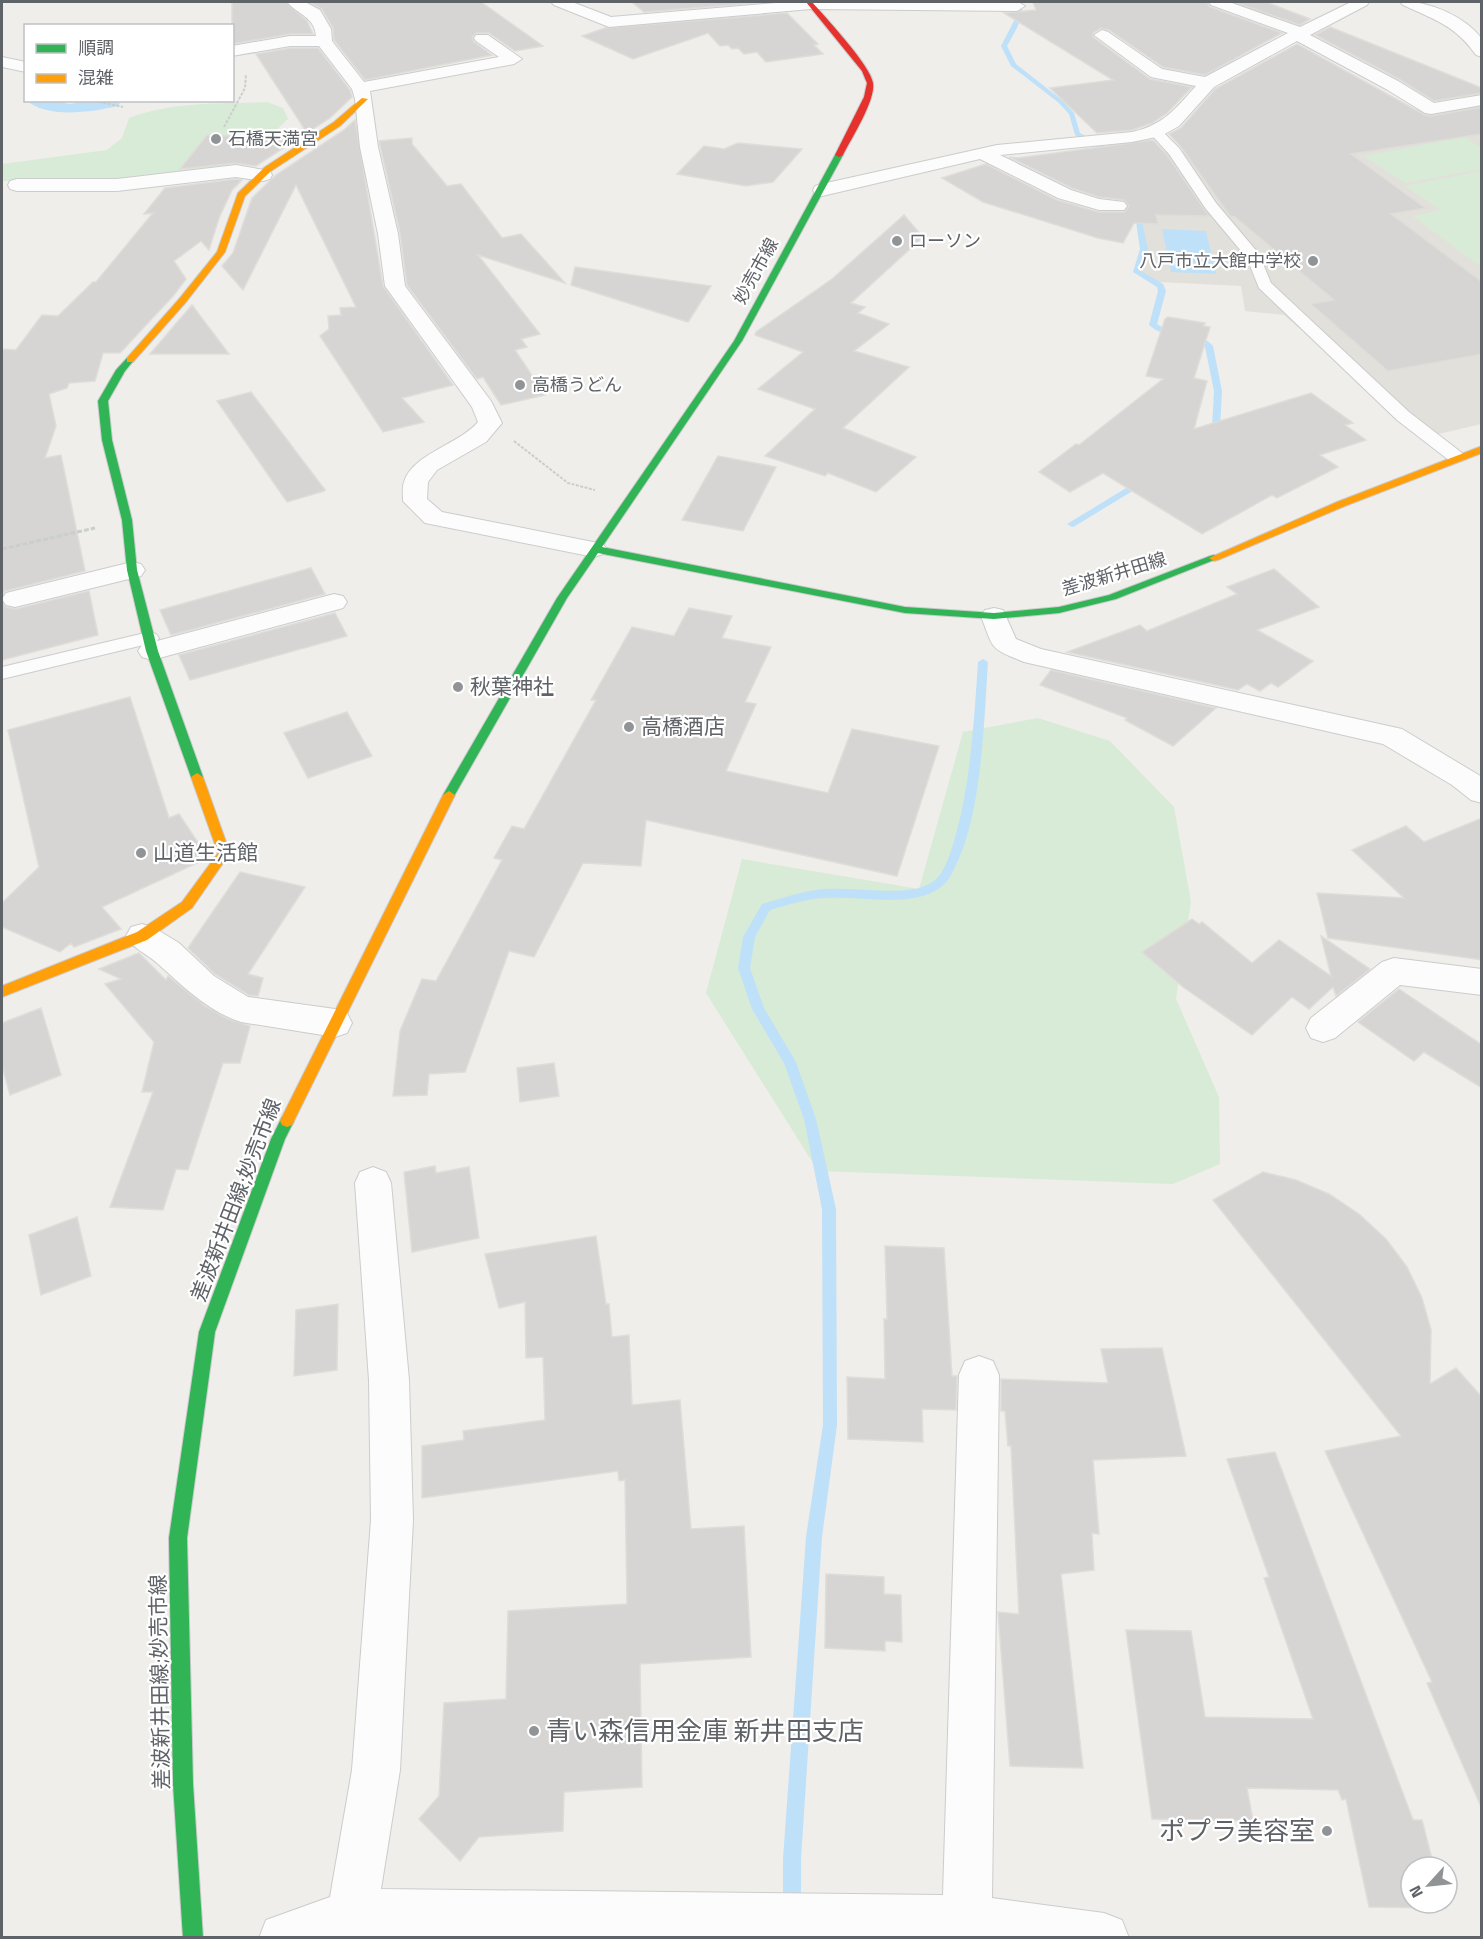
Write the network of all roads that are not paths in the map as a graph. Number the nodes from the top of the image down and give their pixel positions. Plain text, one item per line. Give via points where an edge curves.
1 (295, 2) edge
2 (559, 2) edge
3 (1216, 2) edge
4 (1362, 2) edge
5 (1408, 2) edge
6 (810, 3) edge
7 (947, 4) edge
8 (1017, 6) dead end
9 (1475, 31) edge
10 (1298, 33) junction
11 (1102, 35) dead end
12 (482, 38) dead end
13 (324, 41) junction
14 (237, 50) edge
15 (1482, 52) edge
16 (2, 60) edge
17 (24, 66) edge
18 (1208, 83) junction
19 (362, 94) junction
20 (1482, 100) edge
21 (1155, 132) junction
22 (982, 153) junction
23 (262, 175) junction
24 (17, 185) dead end
25 (822, 190) junction
26 (1118, 206) dead end
27 (1482, 449) edge
28 (1456, 457) junction
29 (594, 549) junction
30 (132, 570) junction
31 (15, 598) dead end
32 (334, 602) dead end
33 (994, 616) junction
34 (150, 644) junction
35 (2, 673) edge
36 (1482, 793) edge
37 (142, 936) junction
38 (1482, 982) edge
39 (2, 992) edge
40 (335, 1023) junction
41 (1323, 1028) dead end
42 (373, 1183) dead end
43 (979, 1375) dead end
44 (352, 1914) junction
45 (967, 1920) junction
46 (193, 1938) edge
47 (284, 1938) edge
48 (1104, 1938) edge

1 - 13 street via 314,13 323,29
2 - 6 street via 609,22
3 - 10 street
4 - 10 street
5 - 9 street
6 - 7 street
6 - 25 main road, 妙売市線 via 865,71 870,83 868,97
7 - 8 street
9 - 15 street
10 - 18 street
10 - 20 street via 1431,109
11 - 18 street via 1157,73
12 - 19 street via 514,59
13 - 14 street via 290,41
13 - 19 street
16 - 17 street
18 - 21 street via 1173,122
19 - 23 main road via 337,124
19 - 29 street via 395,286 483,406 490,423 478,437 429,465 416,482 415,501 434,518
21 - 22 street
21 - 28 lane via 1174,151 1211,206 1254,257 1264,285 1403,416
22 - 25 street
22 - 26 street via 1059,192 1097,206
23 - 24 street via 236,171 117,185
23 - 30 main road via 242,195 221,252 121,370 103,401 107,440 128,520
25 - 29 main road, 妙売市線 via 738,341
27 - 28 main road, 差波新井田線
28 - 33 main road, 差波新井田線 via 1168,578 1059,610
29 - 33 main road, 差波新井田線 via 905,610
29 - 40 main road, 差波新井田線;妙売市線 via 450,793
30 - 31 street
30 - 34 main road
32 - 34 street
33 - 36 street via 1005,644 1034,656 1392,736
34 - 35 lane
34 - 37 main road via 224,853 187,905
37 - 39 main road
37 - 40 street via 167,952 202,985 241,1009
38 - 41 street via 1394,971
40 - 46 main road, 差波新井田線;妙売市線 via 278,1139 207,1332 178,1538 183,1784
42 - 44 street via 389,1380 392,1520 375,1770
43 - 45 street
44 - 45 street
44 - 47 street
45 - 48 street

